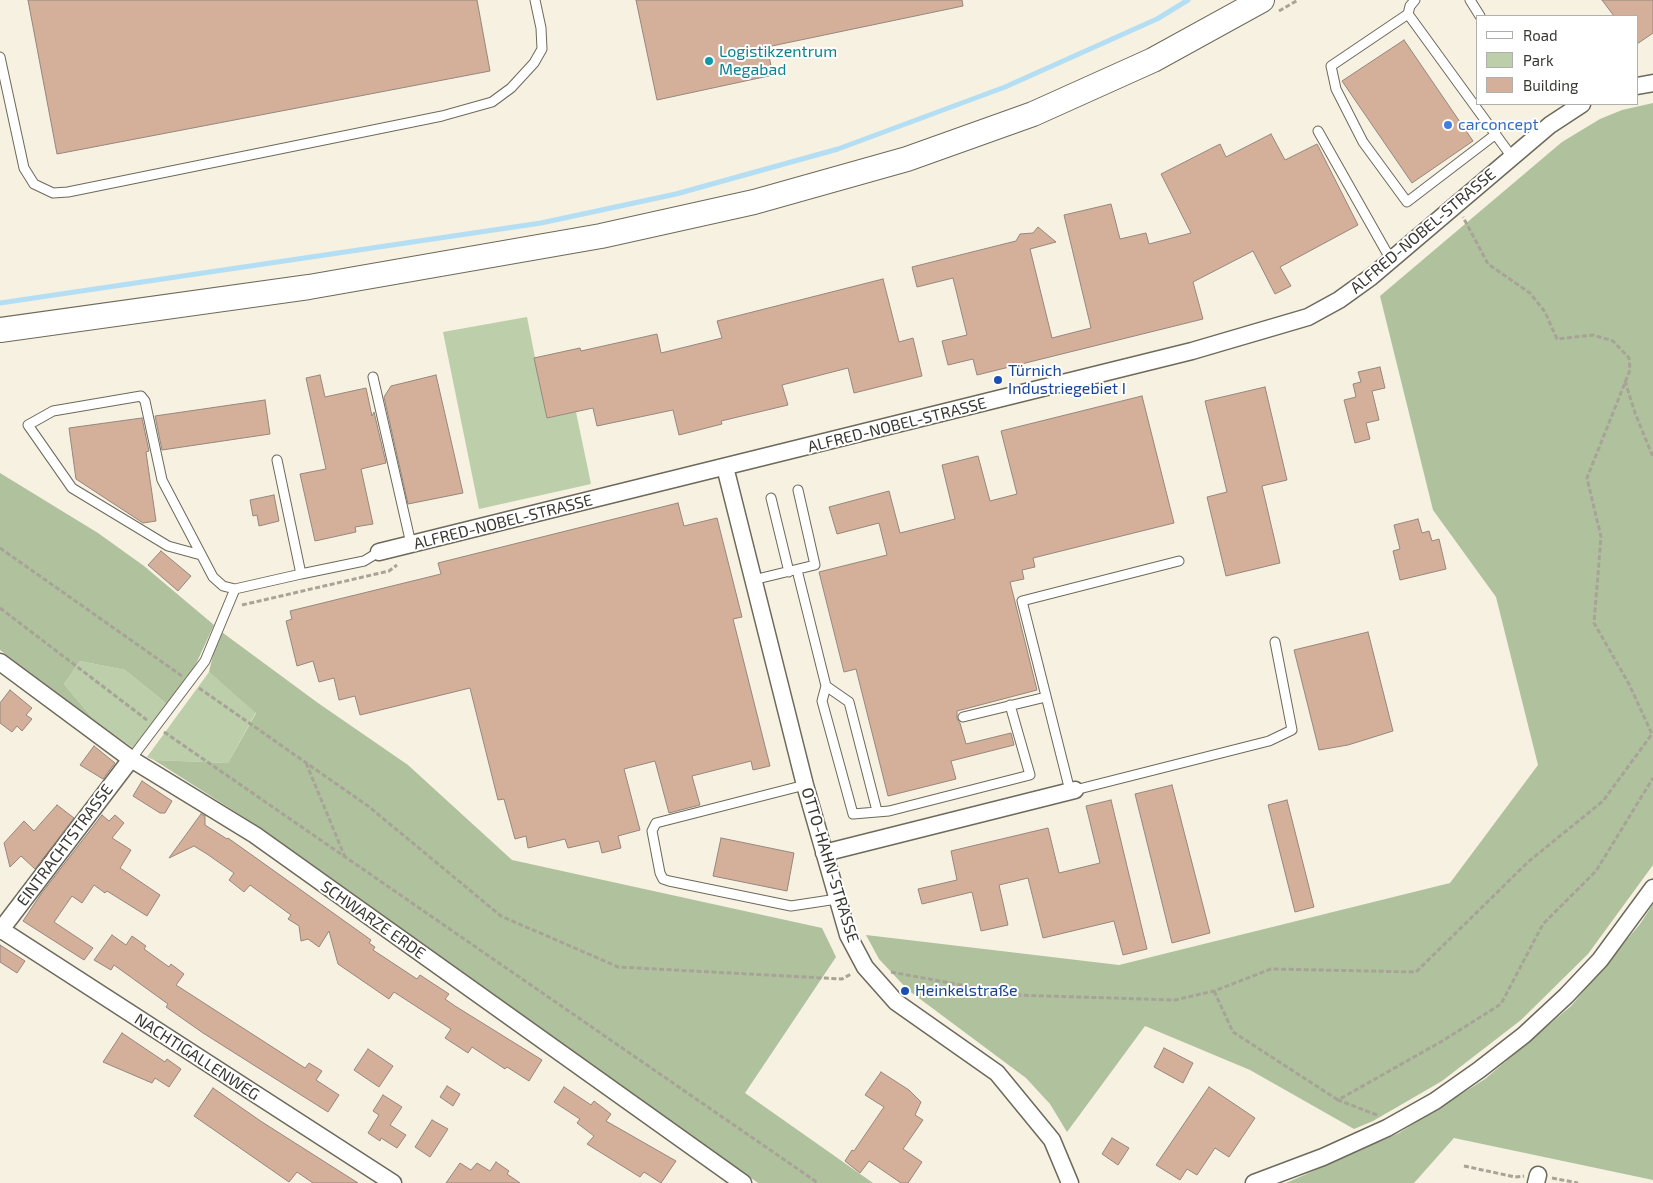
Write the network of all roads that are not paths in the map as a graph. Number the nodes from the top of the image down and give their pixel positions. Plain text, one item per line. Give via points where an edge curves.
1 (535, 0) edge
2 (1262, 0) edge
3 (1415, 0) edge
4 (1470, 0) edge
5 (1408, 14) junction
6 (1479, 15) edge
7 (0, 57) edge
8 (1653, 82) edge
9 (1638, 86) edge
10 (1476, 105) edge
11 (1580, 105) edge
12 (1318, 131) dead end
13 (1496, 134) junction
14 (1512, 157) junction
15 (1391, 260) junction
16 (0, 330) edge
17 (373, 377) dead end
18 (277, 460) dead end
19 (725, 468) junction
20 (798, 490) dead end
21 (772, 498) dead end
22 (411, 544) junction
23 (379, 552) joint
24 (201, 555) junction
25 (1180, 561) dead end
26 (793, 571) junction
27 (301, 574) junction
28 (753, 580) junction
29 (235, 589) junction
30 (1275, 642) dead end
31 (0, 662) edge
32 (826, 686) junction
33 (1046, 697) junction
34 (1010, 705) junction
35 (962, 717) dead end
36 (131, 759) junction
37 (805, 785) junction
38 (1073, 791) junction
39 (877, 811) junction
40 (824, 853) junction
41 (1653, 888) edge
42 (837, 899) junction
43 (0, 930) edge
44 (393, 1183) edge
45 (743, 1183) edge
46 (1070, 1183) edge
47 (1254, 1183) edge

1 - 7 lane via 542,49 511,88 492,102 442,116 68,192 53,193 34,184 24,168
2 - 16 main road via 1153,60 1033,114 908,159 754,202 601,236 310,287
3 - 5 lane
4 - 6 lane
5 - 10 lane
5 - 13 lane via 1330,66 1336,89 1363,142 1407,202
8 - 9 street
10 - 13 lane
11 - 14 street, ALFRED-NOBEL-STRASSE via 1550,125
12 - 15 lane
13 - 14 lane
14 - 15 street, ALFRED-NOBEL-STRASSE
15 - 19 street, ALFRED-NOBEL-STRASSE via 1339,300 1308,317 1277,327
17 - 22 lane
18 - 27 lane
19 - 22 street, ALFRED-NOBEL-STRASSE
19 - 28 street, OTTO-HAHN-STRASSE
20 - 26 lane via 816,565
21 - 26 lane
22 - 23 street, ALFRED-NOBEL-STRASSE
23 - 27 lane via 364,561
24 - 24 lane via 168,546 72,488 28,425 53,411 140,396 145,401 162,480
24 - 29 lane via 213,578 223,586
25 - 33 lane via 1022,601
26 - 28 lane
26 - 32 lane
27 - 29 lane
28 - 37 street, OTTO-HAHN-STRASSE
29 - 36 lane via 205,661
30 - 38 lane via 1292,730 1269,741
31 - 36 street, SCHWARZE ERDE
32 - 39 lane via 849,702
32 - 39 lane via 822,701 853,814
33 - 34 lane
33 - 38 lane
34 - 35 lane
34 - 39 lane via 1030,775 889,811
36 - 43 street, EINTRACHTSTRASSE
36 - 45 street, SCHWARZE ERDE via 255,835
37 - 40 street, OTTO-HAHN-STRASSE
37 - 42 lane via 656,823 652,831 660,873 669,881 791,906
38 - 40 street
40 - 42 street, OTTO-HAHN-STRASSE
41 - 47 street via 1600,960 1566,996 1524,1035 1464,1081 1398,1122 1323,1157
42 - 46 street, OTTO-HAHN-STRASSE via 848,935 865,968 896,1002 997,1073 1052,1140
43 - 44 street, NACHTIGALLENWEG

